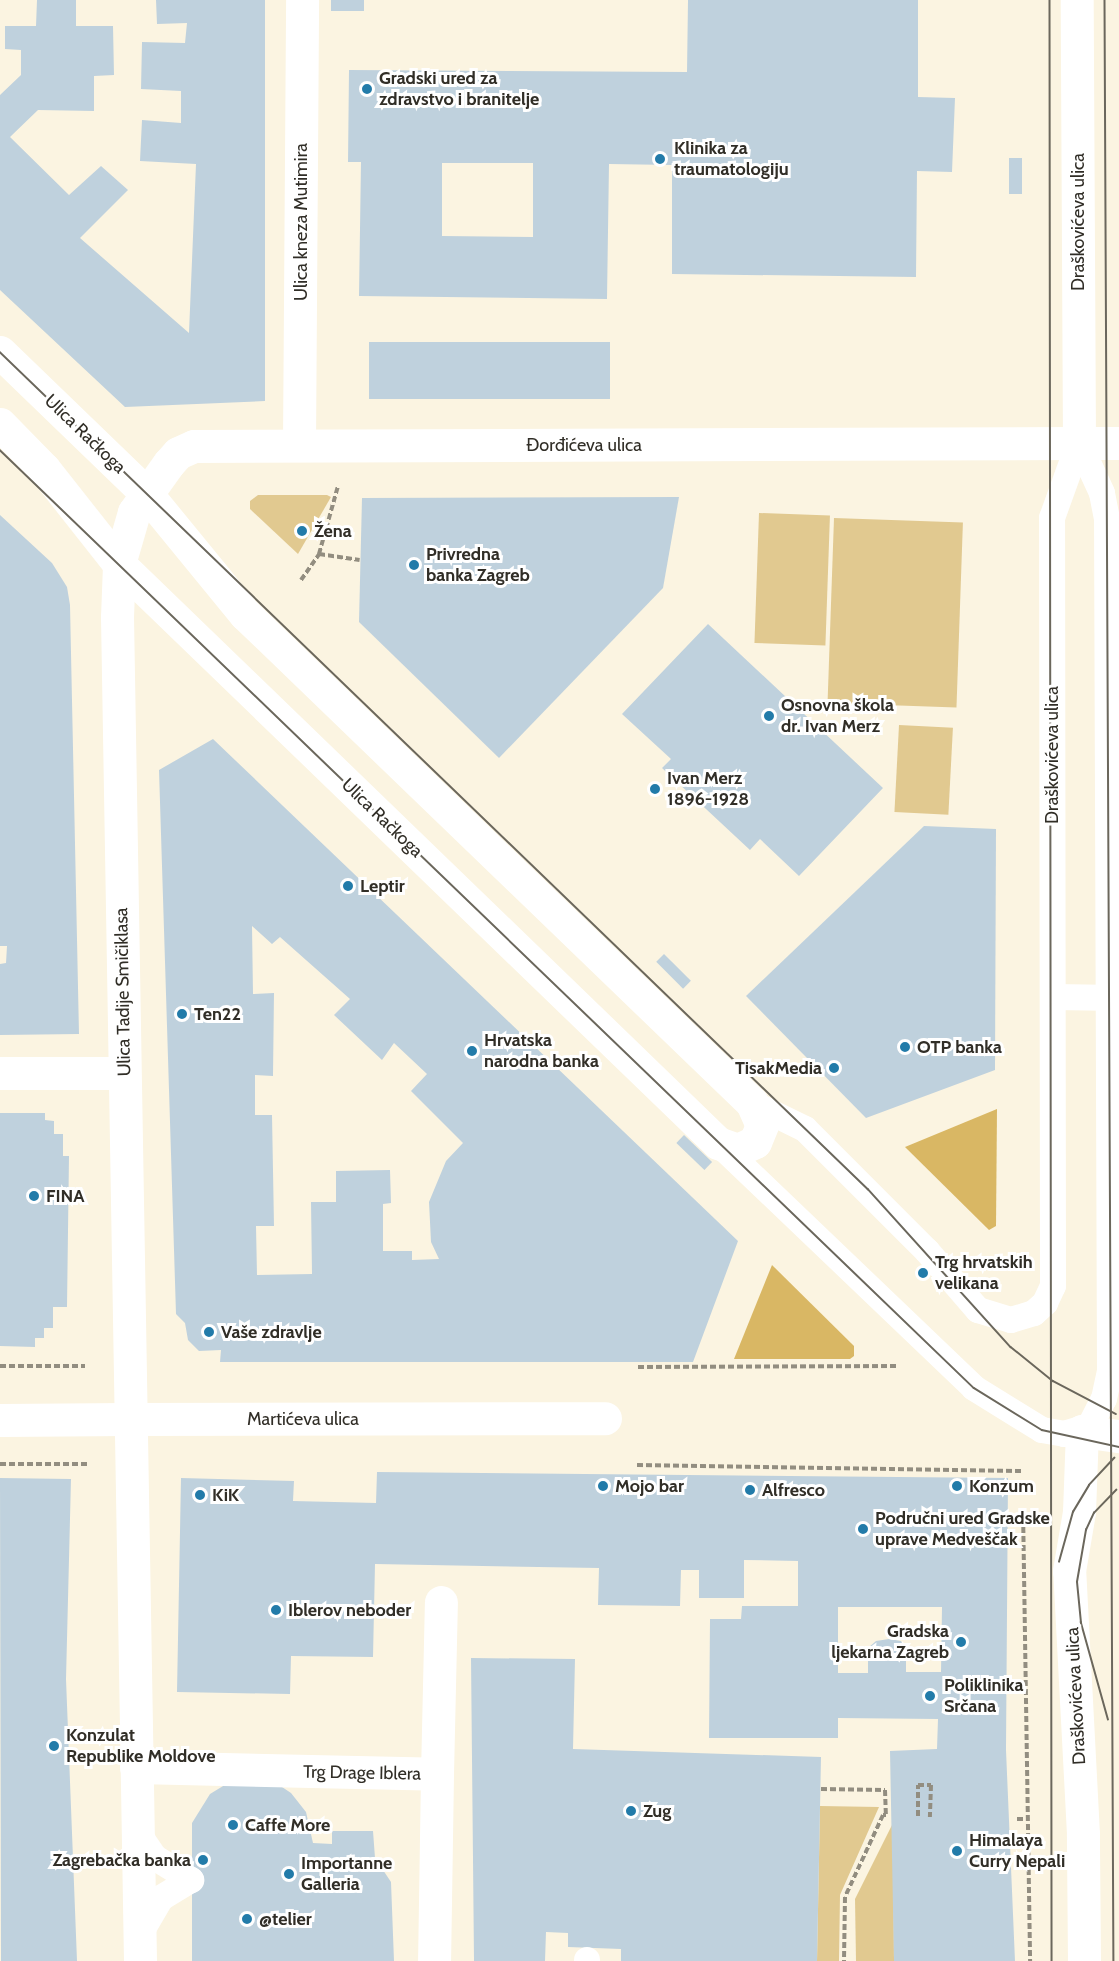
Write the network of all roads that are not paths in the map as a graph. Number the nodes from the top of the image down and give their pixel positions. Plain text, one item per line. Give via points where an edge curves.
1 (302, 0) edge
2 (1077, 0) edge
3 (0, 352) edge
4 (0, 424) edge
5 (1079, 443) junction
6 (1119, 443) edge
7 (299, 445) junction
8 (145, 492) junction
9 (119, 564) junction
10 (1053, 998) junction
11 (1114, 998) edge
12 (0, 1073) edge
13 (124, 1073) junction
14 (752, 1103) junction
15 (804, 1129) joint
16 (718, 1143) junction
17 (605, 1418) dead end
18 (129, 1419) junction
19 (0, 1420) edge
20 (1082, 1431) junction
21 (1119, 1436) edge
22 (441, 1602) dead end
23 (136, 1767) junction
24 (437, 1774) junction
25 (138, 1833) junction
26 (140, 1948) edge
27 (434, 1961) edge
28 (1084, 1961) edge

1 - 7 street, Ulica kneza Mutimira
2 - 5 street, Draškovićeva ulica
3 - 8 street, Ulica Račkoga
4 - 9 street, Ulica Račkoga via 44,469
5 - 6 street, Đorđićeva ulica
5 - 7 street, Đorđićeva ulica
5 - 10 lane, Draškovićeva ulica via 1052,518
5 - 11 lane, Draškovićeva ulica via 1102,493 1107,519
7 - 8 street, Đorđićeva ulica via 194,446 178,453
8 - 9 street, Đorđićeva ulica via 134,512
8 - 14 street, Ulica Račkoga via 239,608
9 - 13 street, Ulica Tadije Smičiklasa
9 - 16 street, Ulica Račkoga
10 - 11 lane
10 - 15 lane, Draškovićeva ulica via 1053,1286 1040,1308 1023,1318 999,1319 978,1310 920,1243
11 - 20 lane, Draškovićeva ulica via 1108,1066 1110,1371 1100,1407
12 - 13 street
13 - 18 street, Ulica Tadije Smičiklasa
14 - 15 lane, Ulica Račkoga
14 - 16 street via 762,1125 755,1142 738,1150
16 - 20 lane via 974,1388 1042,1430 1064,1434
17 - 18 street, Martićeva ulica
18 - 19 street, Martićeva ulica
18 - 23 street
20 - 21 street
20 - 28 street, Draškovićeva ulica via 1079,1512 1070,1571 1083,1834
22 - 24 street
23 - 24 street, Trg Drage Iblera
23 - 25 street
24 - 27 street, Trg Drage Iblera
25 - 26 street
25 - 26 lane via 154,1857 191,1880 161,1898

